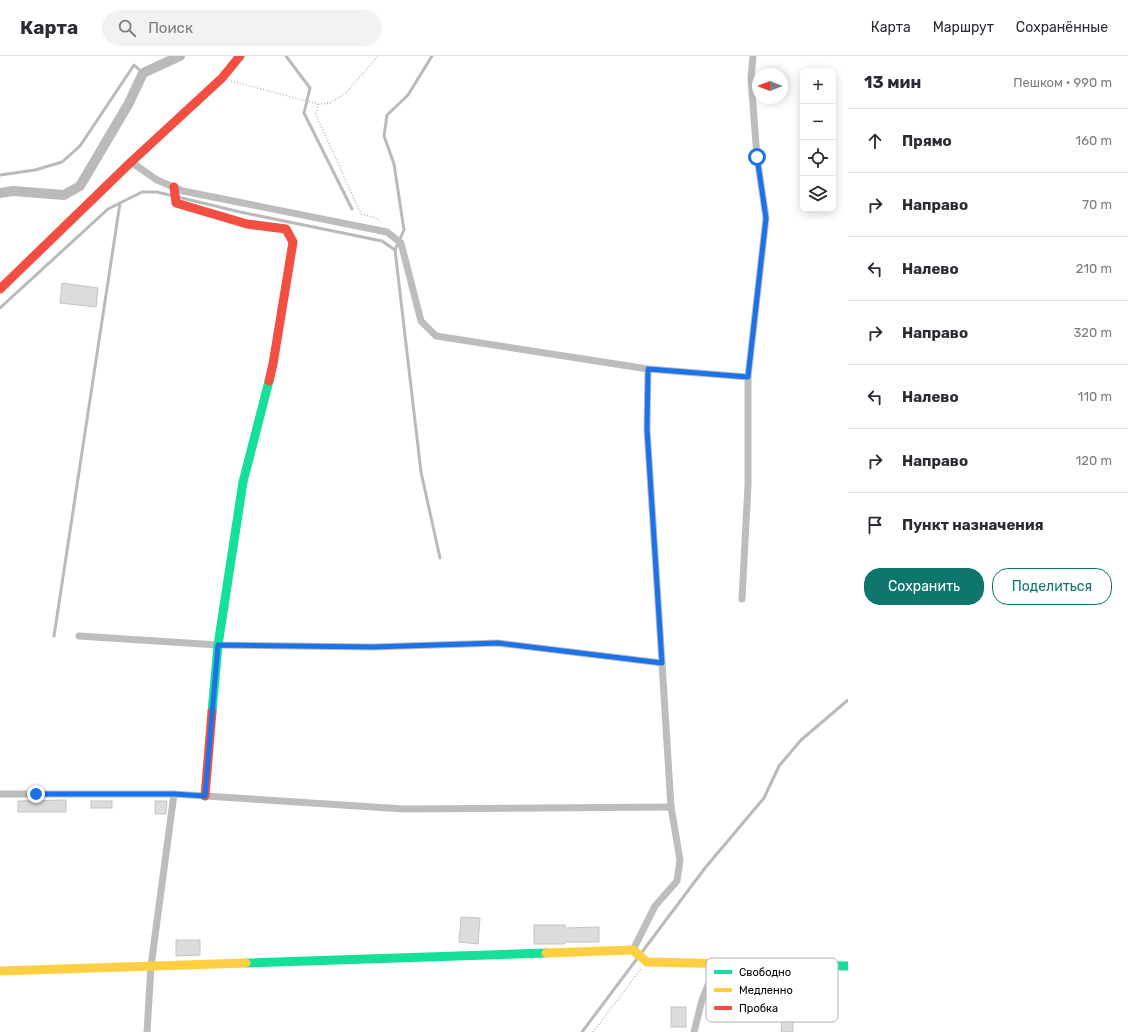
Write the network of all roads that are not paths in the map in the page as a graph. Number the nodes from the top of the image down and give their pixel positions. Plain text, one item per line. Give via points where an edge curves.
1 (240, 56) edge
2 (753, 56) edge
3 (131, 162) junction
4 (174, 186) junction
5 (0, 289) edge
6 (648, 369) junction
7 (748, 377) junction
8 (742, 599) dead end
9 (79, 636) dead end
10 (218, 645) junction
11 (662, 663) junction
12 (0, 794) edge
13 (174, 794) junction
14 (205, 796) junction
15 (671, 807) junction
16 (633, 950) junction
17 (706, 963) edge
18 (151, 966) junction
19 (838, 966) edge
20 (848, 966) edge
21 (0, 971) edge
22 (706, 990) edge
23 (147, 1032) edge
24 (694, 1032) edge

1 - 3 street via 222,78
2 - 7 street via 757,157 766,218
3 - 4 street via 157,180
3 - 5 street
4 - 6 street via 183,190 387,232 400,243 421,322 436,336
4 - 10 street via 176,203 247,224 286,229 292,242 273,364 243,482
6 - 7 street
6 - 11 street via 647,429
7 - 8 street via 748,485
9 - 10 street
10 - 11 street via 372,647 498,643
10 - 14 street
11 - 15 street
12 - 13 street
13 - 14 street
13 - 18 street
14 - 15 street via 404,809
15 - 16 street via 680,860 676,881 655,906
16 - 17 street via 647,962
16 - 18 street
18 - 21 street
18 - 23 street
19 - 20 street
22 - 24 street

